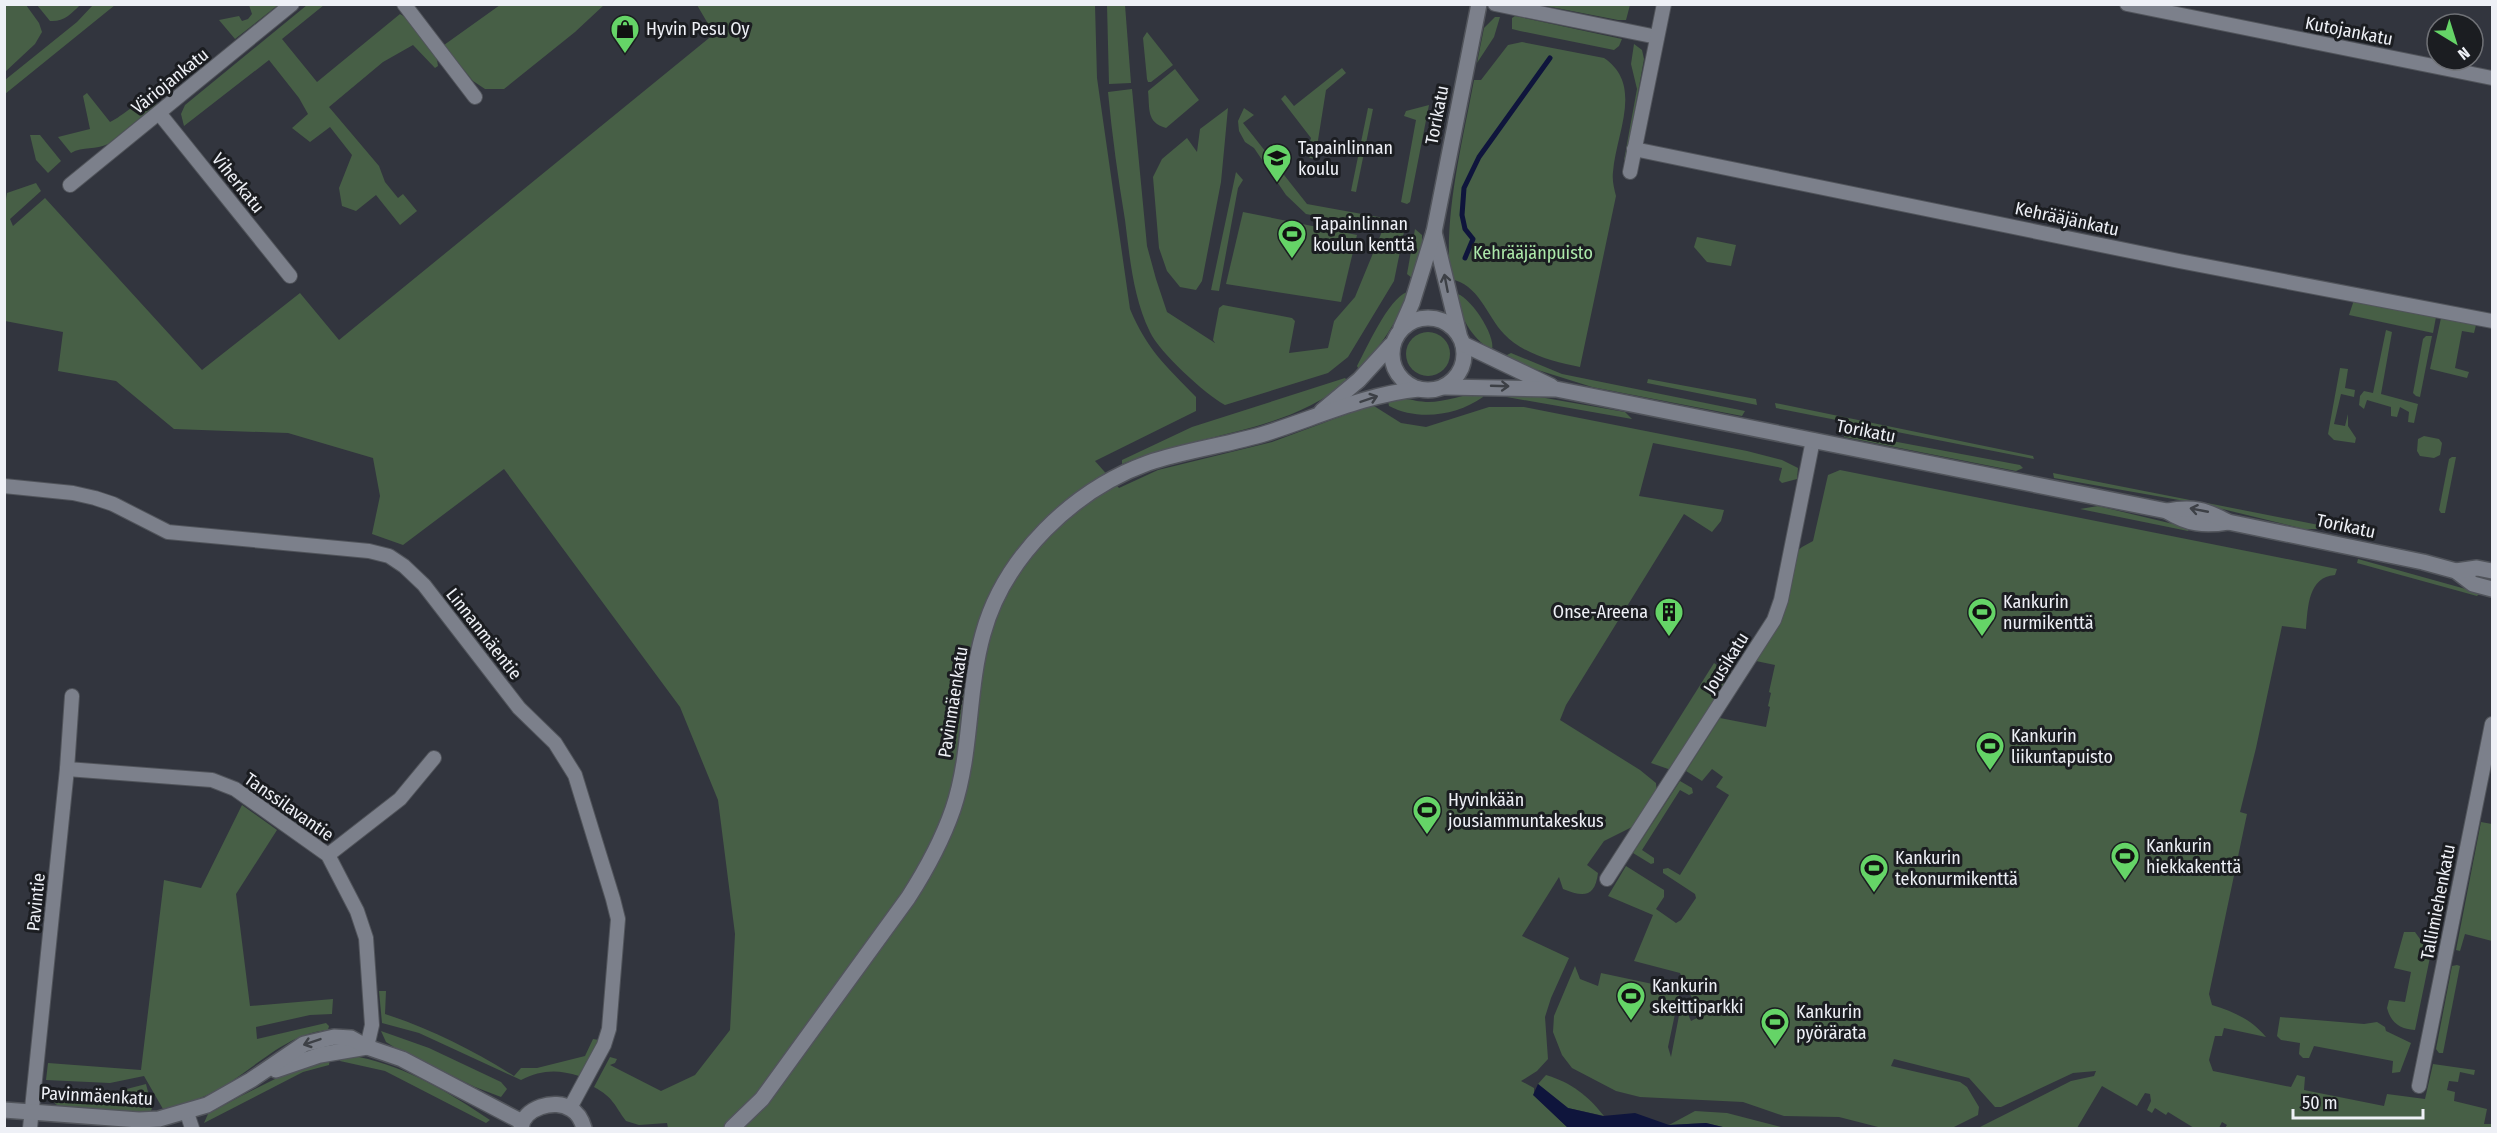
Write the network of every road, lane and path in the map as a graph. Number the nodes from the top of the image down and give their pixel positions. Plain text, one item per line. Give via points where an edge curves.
1 (292, 4) edge
2 (405, 4) edge
3 (1479, 4) edge
4 (1495, 4) edge
5 (1664, 4) edge
6 (2127, 4) edge
7 (1657, 37) junction
8 (2493, 78) edge
9 (475, 97) dead end
10 (159, 113) junction
11 (1634, 149) junction
12 (1630, 172) dead end
13 (70, 185) dead end
14 (1434, 232) junction
15 (290, 276) dead end
16 (2493, 321) edge
17 (1401, 328) junction
18 (1461, 339) junction
19 (1391, 345) junction
20 (1445, 387) junction
21 (1419, 389) junction
22 (1556, 389) junction
23 (1319, 414) junction
24 (1813, 440) junction
25 (4, 486) edge
26 (2456, 571) junction
27 (2493, 571) edge
28 (2493, 589) edge
29 (72, 696) dead end
30 (2493, 724) edge
31 (434, 758) dead end
32 (67, 769) junction
33 (328, 855) junction
34 (1607, 879) dead end
35 (367, 1047) junction
36 (2419, 1086) dead end
37 (570, 1108) junction
38 (4, 1110) edge
39 (33, 1112) junction
40 (187, 1113) junction
41 (521, 1125) edge
42 (30, 1128) edge
43 (192, 1128) edge
44 (584, 1128) edge
45 (732, 1128) edge

1 - 10 street, Väriojankatu
2 - 9 street
3 - 14 street, Torikatu
4 - 7 street
5 - 7 street
6 - 8 street, Kutojankatu
7 - 11 street
10 - 13 street, Väriojankatu
10 - 15 street, Viherkatu
11 - 12 street
11 - 16 street, Kehrääjänkatu
14 - 17 street, Torikatu
18 -> 14 street, Torikatu
17 - 18 street via 1412,321 1433,318 1442,320
17 - 19 street
18 - 20 street via 1463,366
18 - 22 street, Torikatu
19 - 21 street via 1395,369 1408,385
19 - 23 street, Pavinmäenkatu via 1359,380
20 - 21 street
20 -> 22 street, Torikatu
23 -> 21 street, Pavinmäenkatu via 1393,392
22 - 24 street, Torikatu
23 - 45 street, Pavinmäenkatu via 1266,433 1130,470 1071,507 1026,552 1010,575 983,634 962,772 953,808 926,870 768,1090
24 - 26 street, Torikatu via 2167,511 2185,507 2209,512 2228,522
24 - 34 street, Jousikatu via 1774,620
25 - 37 street, Linnanmäentie via 73,492 95,498 168,532 369,551 389,556 424,585 519,708 565,758 575,775 613,899 618,919 609,1029
26 - 27 street, Torikatu
26 - 28 street, Torikatu via 2473,584
29 - 32 street, Pavintie
30 - 36 street, Tallimiehenkatu
31 - 33 street via 400,799
32 - 33 street, Tanssilavantie via 212,780 235,789
32 - 39 street, Pavintie
33 - 35 street, Tanssilavantie via 357,911 366,938 372,1025
35 - 40 street, Pavinmäenkatu via 351,1038 319,1039 304,1044 251,1080
35 - 41 street, Pavinmäenkatu via 402,1059
37 - 41 street via 551,1104 528,1114
37 - 44 street
38 - 39 street, Pavinmäenkatu
39 - 40 street, Pavinmäenkatu via 139,1120
39 - 42 street, Pavintie
40 - 43 street

